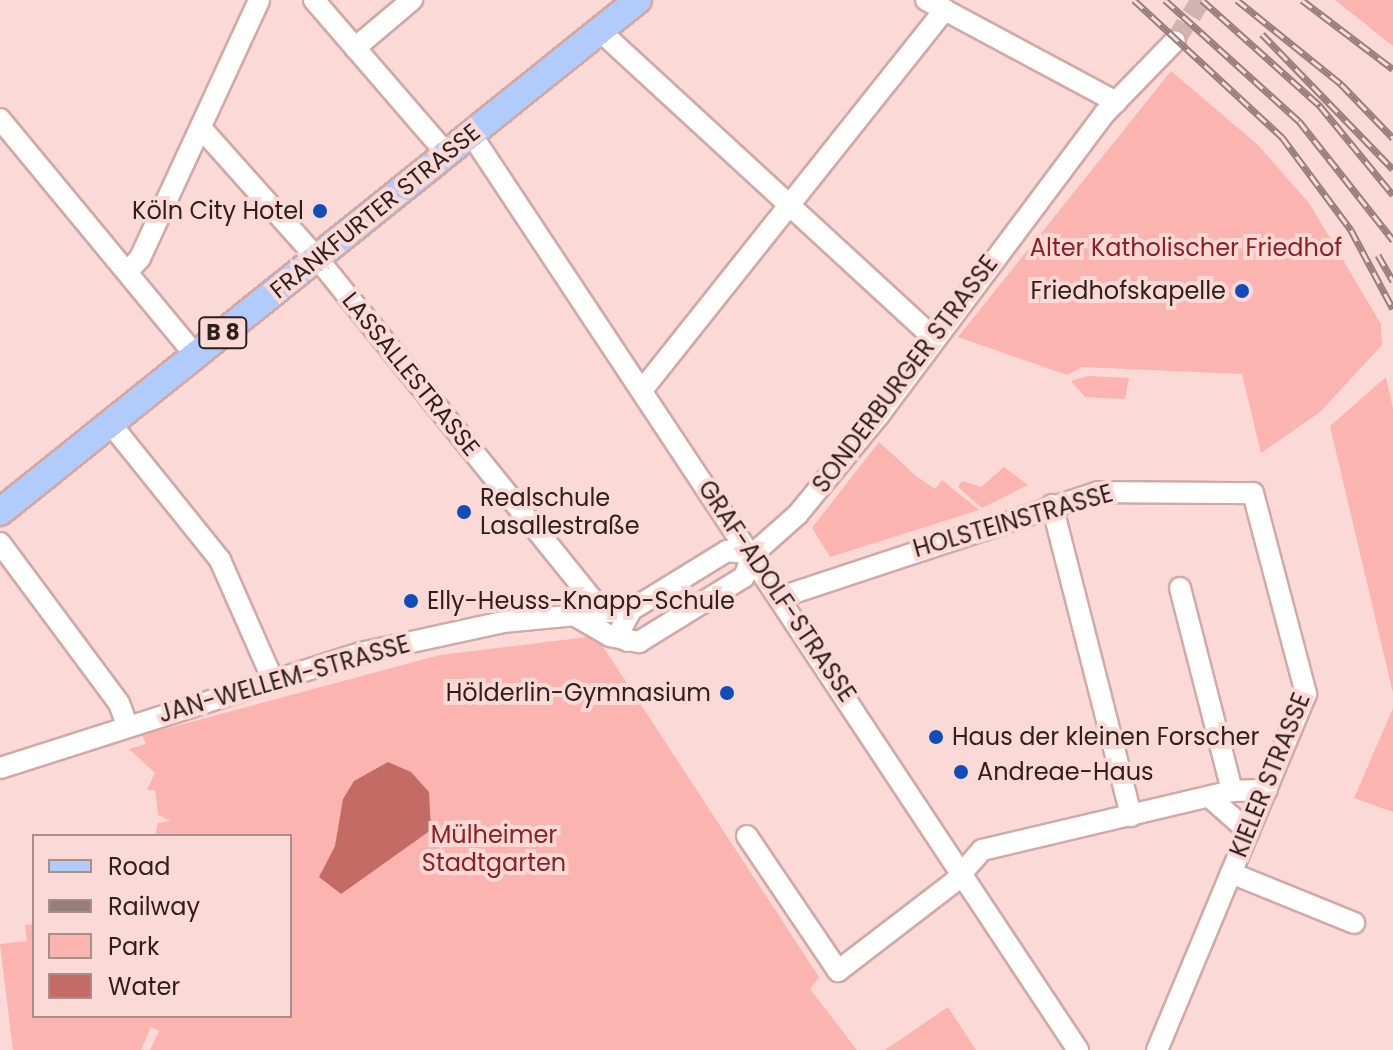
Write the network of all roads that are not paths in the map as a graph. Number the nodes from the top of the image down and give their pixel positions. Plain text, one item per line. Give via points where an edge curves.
1 (259, 0) edge
2 (314, 0) edge
3 (412, 0) edge
4 (638, 0) edge
5 (926, 0) edge
6 (945, 10) junction
7 (600, 31) junction
8 (1175, 41) tunnel mouth
9 (355, 48) junction
10 (1116, 102) junction
11 (0, 119) edge
12 (201, 128) junction
13 (471, 134) junction
14 (447, 154) junction
15 (788, 206) junction
16 (317, 258) junction
17 (127, 272) junction
18 (932, 336) junction
19 (195, 355) junction
20 (643, 389) junction
21 (110, 423) junction
22 (1253, 493) joint
23 (1052, 505) junction
24 (0, 512) edge
25 (0, 543) edge
26 (753, 554) junction
27 (1180, 588) dead end
28 (584, 589) junction
29 (781, 597) junction
30 (599, 608) junction
31 (631, 610) junction
32 (574, 615) junction
33 (627, 641) junction
34 (273, 680) junction
35 (127, 725) junction
36 (0, 768) edge
37 (1267, 790) junction
38 (1232, 791) junction
39 (1213, 800) junction
40 (1131, 816) junction
41 (1249, 832) junction
42 (747, 836) dead end
43 (963, 872) junction
44 (1231, 873) junction
45 (1354, 923) dead end
46 (1078, 1050) edge
47 (1157, 1050) edge

1 - 12 street
2 - 9 street
3 - 9 street
4 - 7 main road, FRANKFURTER STRASSE / B 8
5 - 6 street
6 - 10 street
6 - 15 street
7 - 13 main road, FRANKFURTER STRASSE / B 8
7 - 15 street
8 - 10 street, SONDERBURGER STRASSE
9 - 14 street
10 - 18 street, SONDERBURGER STRASSE
11 - 17 street
12 - 16 street, LASSALLESTRASSE
12 - 17 street
13 - 14 main road, FRANKFURTER STRASSE / B 8
13 - 20 street, GRAF-ADOLF-STRASSE
14 - 16 main road, FRANKFURTER STRASSE / B 8
15 - 18 street
15 - 20 street
16 - 19 main road, FRANKFURTER STRASSE / B 8
16 - 28 street, LASSALLESTRASSE
17 - 19 street
18 - 26 street, SONDERBURGER STRASSE via 798,514
19 - 21 main road, FRANKFURTER STRASSE / B 8
20 - 26 street, GRAF-ADOLF-STRASSE
21 - 24 main road, FRANKFURTER STRASSE / B 8
21 - 34 street via 220,560
22 - 23 street, HOLSTEINSTRASSE via 1117,489
22 - 37 street, KIELER STRASSE via 1307,683
23 - 29 street, HOLSTEINSTRASSE
23 - 40 street
25 - 35 street via 119,703
26 - 29 street, GRAF-ADOLF-STRASSE
26 - 31 street via 727,551
26 - 33 street, SONDERBURGER STRASSE via 744,577 657,634
27 - 38 street
28 - 30 street, LASSALLESTRASSE
28 - 32 street
29 - 43 street, GRAF-ADOLF-STRASSE
30 - 31 street, JAN-WELLEM-STRASSE
30 - 32 street, JAN-WELLEM-STRASSE
31 - 33 street via 620,631
32 - 33 street
32 - 34 street, JAN-WELLEM-STRASSE via 434,636
34 - 35 street, JAN-WELLEM-STRASSE
35 - 36 street, JAN-WELLEM-STRASSE
37 - 38 street
37 - 41 street, KIELER STRASSE
38 - 39 street
39 - 40 street
39 - 41 street
40 - 43 street via 982,850
41 - 44 street, KIELER STRASSE
42 - 43 street via 838,971
43 - 46 street, GRAF-ADOLF-STRASSE
44 - 45 street
44 - 47 street, KIELER STRASSE

